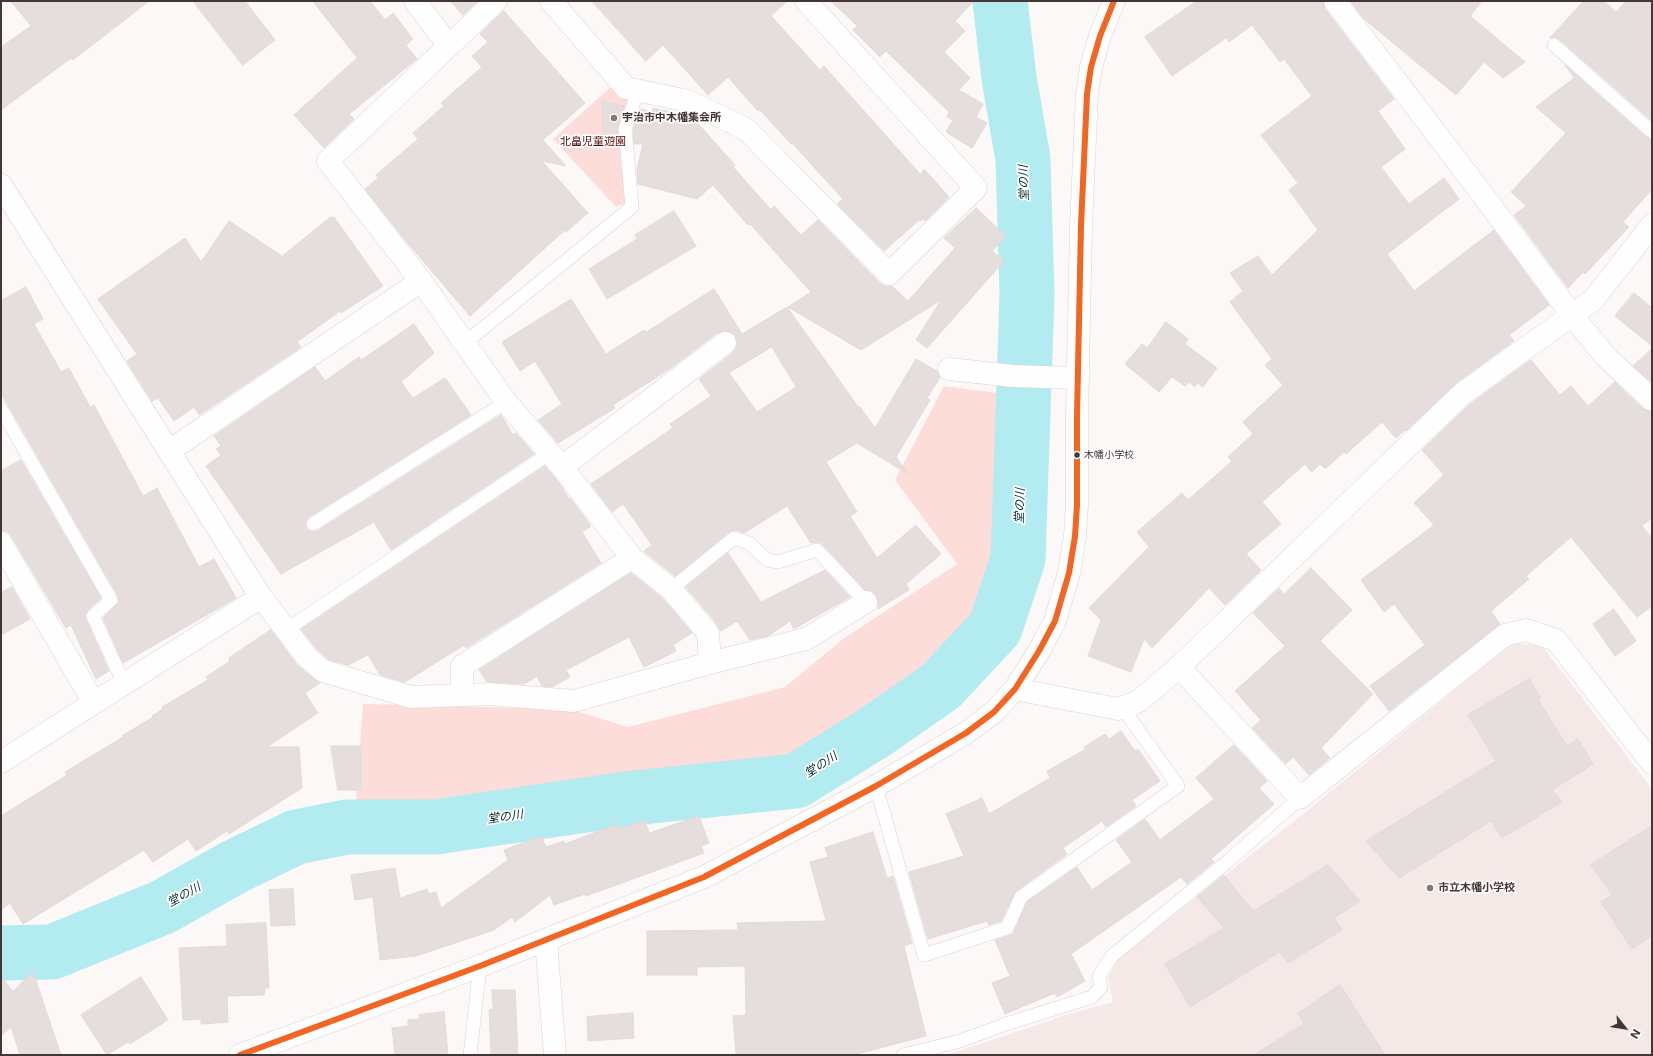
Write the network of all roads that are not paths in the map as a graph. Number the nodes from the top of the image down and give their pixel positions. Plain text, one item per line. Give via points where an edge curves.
1 (415, 1) edge
2 (496, 1) edge
3 (551, 1) edge
4 (806, 1) edge
5 (1114, 1) edge
6 (1335, 1) edge
7 (1554, 45) dead end
8 (449, 46) junction
9 (638, 90) junction
10 (1652, 132) edge
11 (1, 185) edge
12 (1652, 225) edge
13 (421, 281) junction
14 (1572, 315) junction
15 (465, 343) junction
16 (726, 343) dead end
17 (949, 369) dead end
18 (1078, 378) junction
19 (1652, 400) edge
20 (506, 402) junction
21 (1, 409) edge
22 (169, 451) junction
23 (556, 460) junction
24 (313, 524) dead end
25 (1, 543) edge
26 (632, 558) junction
27 (671, 589) junction
28 (261, 597) junction
29 (866, 602) joint
30 (286, 630) junction
31 (710, 663) junction
32 (1179, 668) junction
33 (124, 684) junction
34 (1015, 689) junction
35 (462, 695) junction
36 (94, 703) junction
37 (1122, 707) junction
38 (1, 762) edge
39 (1652, 763) edge
40 (876, 786) junction
41 (1300, 798) junction
42 (546, 941) junction
43 (480, 966) junction
44 (240, 1055) edge
45 (470, 1055) edge
46 (555, 1055) edge
47 (903, 1055) edge

1 - 8 street
2 - 8 street
3 - 9 street via 626,88
4 - 9 street via 976,188 889,274 746,129 688,101
5 - 18 street via 1098,42 1087,94 1080,226
6 - 14 street
7 - 10 lane
8 - 13 street via 328,161
9 - 15 lane via 626,129 632,208
11 - 22 street
12 - 14 street via 1593,300
13 - 15 street
13 - 22 street
14 - 19 street via 1605,356
14 - 32 street via 1462,394
15 - 20 street
16 - 23 street
17 - 18 street via 1016,376
18 - 34 street via 1077,505 1069,573 1055,621
20 - 23 street
20 - 24 lane
21 - 33 lane via 111,600 93,616
22 - 28 street
23 - 26 street
23 - 30 lane
25 - 36 street
26 - 27 street
26 - 35 street via 462,666
27 - 29 lane via 734,538 750,543 767,560 778,562 817,550
27 - 31 street via 708,633
28 - 30 street
28 - 33 street
29 - 31 street via 806,639
30 - 35 street via 307,657 323,671 411,697
31 - 35 street via 574,701 490,694
32 - 37 street via 1139,701
32 - 41 street
33 - 36 street
34 - 37 street
34 - 40 street via 994,712 966,733
36 - 38 street
37 - 40 lane via 1178,786 1020,897 1007,928 924,955
39 - 41 street via 1556,640 1526,630 1505,635
40 - 42 street via 704,878
41 - 47 lane via 1227,862 1112,956 1099,976 1101,987 1092,997 960,1041
42 - 43 street
42 - 46 street
43 - 44 street
43 - 45 lane

